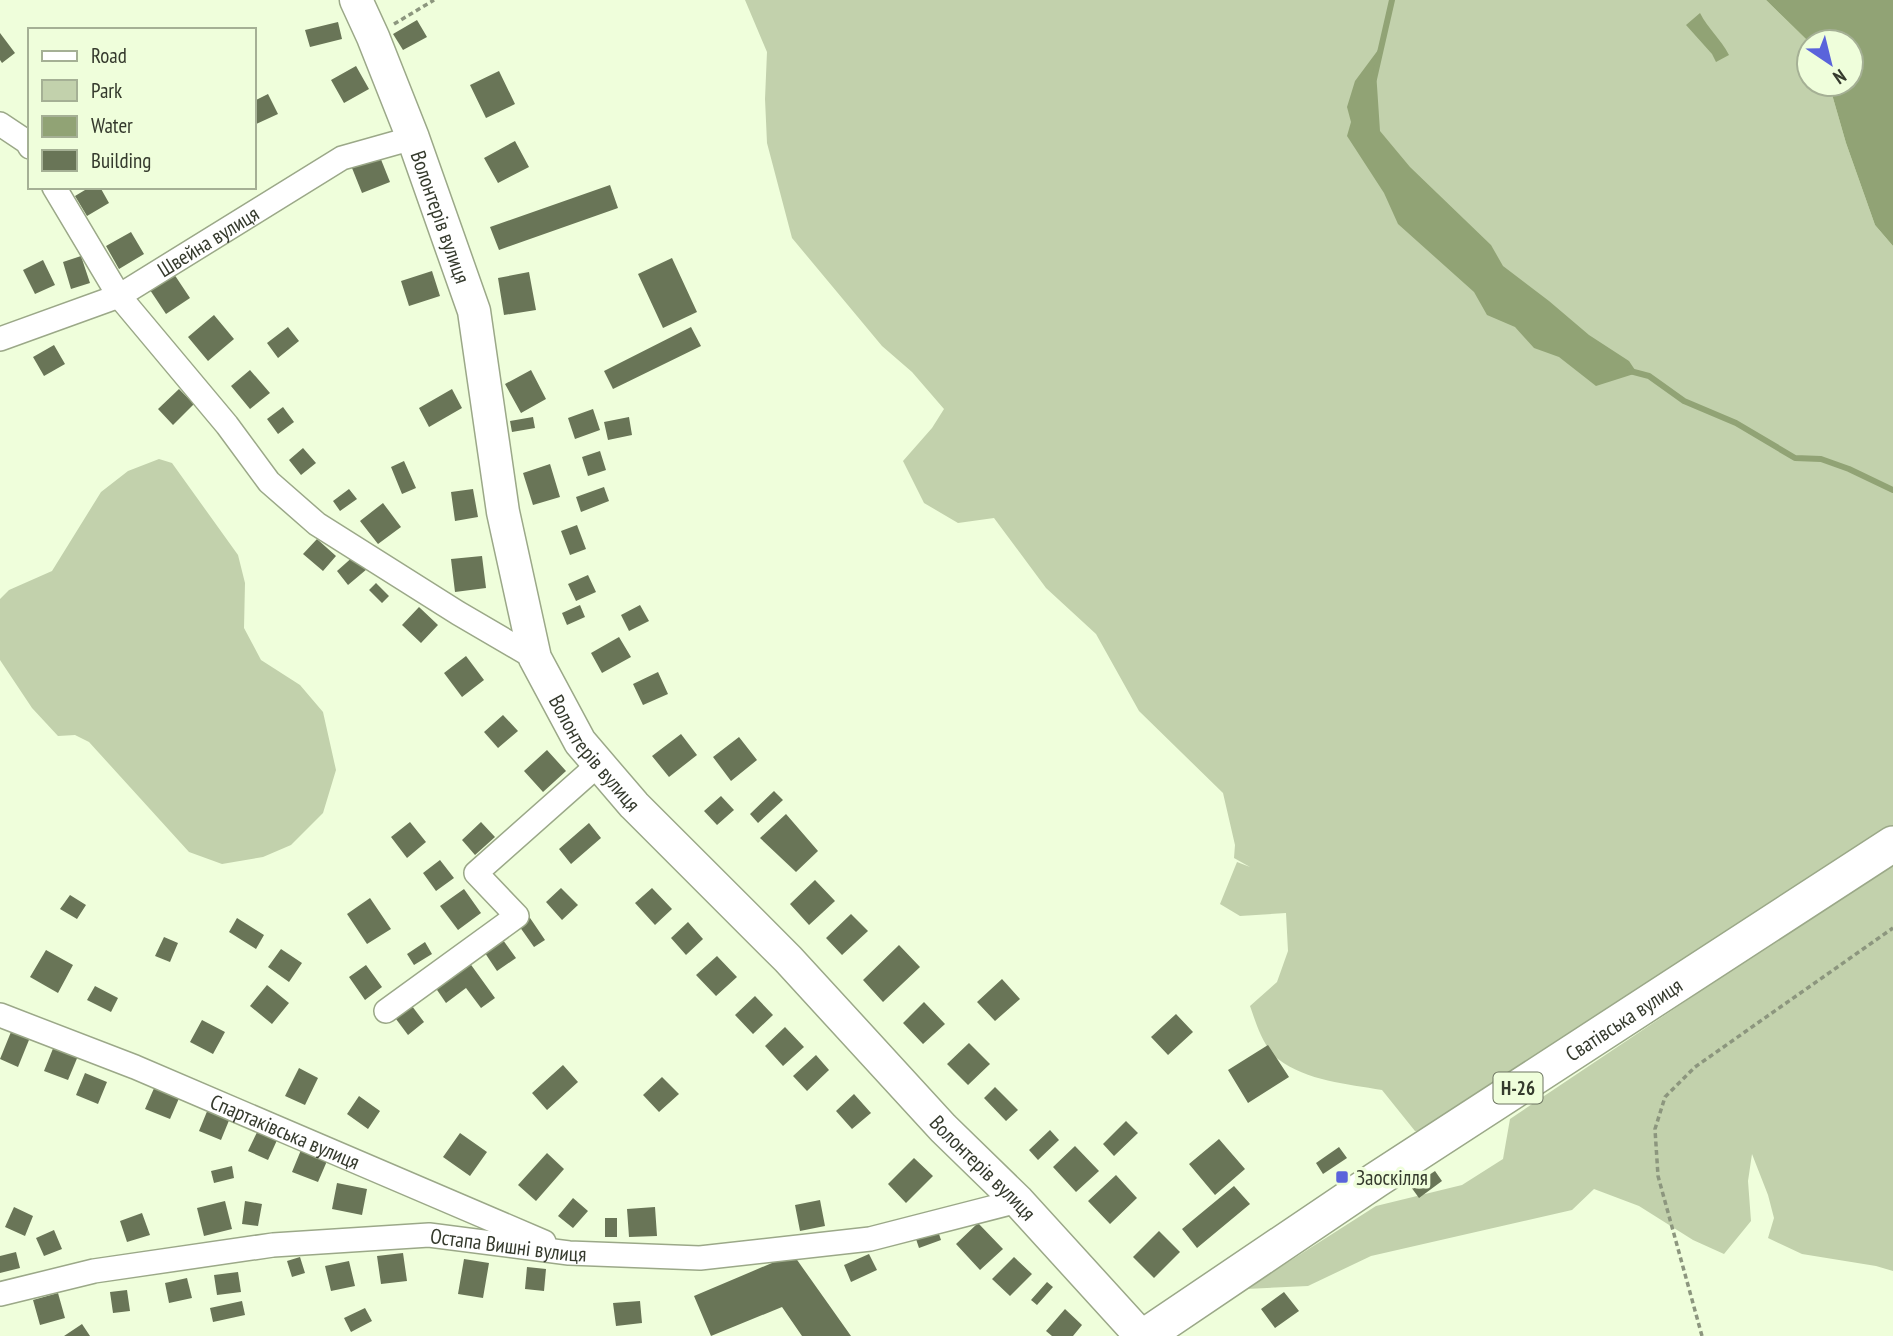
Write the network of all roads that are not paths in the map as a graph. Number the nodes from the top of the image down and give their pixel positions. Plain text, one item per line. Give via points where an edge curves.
1 (356, 0) edge
2 (0, 124) edge
3 (413, 138) junction
4 (28, 144) edge
5 (55, 189) edge
6 (119, 296) junction
7 (0, 339) edge
8 (535, 658) junction
9 (599, 764) junction
10 (1893, 844) edge
11 (386, 1011) dead end
12 (0, 1015) edge
13 (1018, 1201) junction
14 (569, 1253) junction
15 (0, 1294) edge
16 (1143, 1336) edge

1 - 3 street, Волонтерів вулиця
2 - 4 street
3 - 6 street, Швейна вулиця via 342,158
3 - 8 street, Волонтерів вулиця via 474,311 503,512
5 - 6 street
6 - 7 street, Швейна вулиця
6 - 8 street via 269,482 317,524
8 - 9 street, Волонтерів вулиця via 580,742
9 - 11 street via 476,873 517,916
9 - 13 street, Волонтерів вулиця via 943,1128
10 - 16 main road, Сватівська вулиця / Н-26
12 - 14 street, Спартаківська вулиця via 135,1067
13 - 14 street, Остапа Вишні вулиця via 857,1240 700,1258
13 - 16 street, Волонтерів вулиця
14 - 15 street, Остапа Вишні вулиця via 429,1235 273,1245 94,1271

